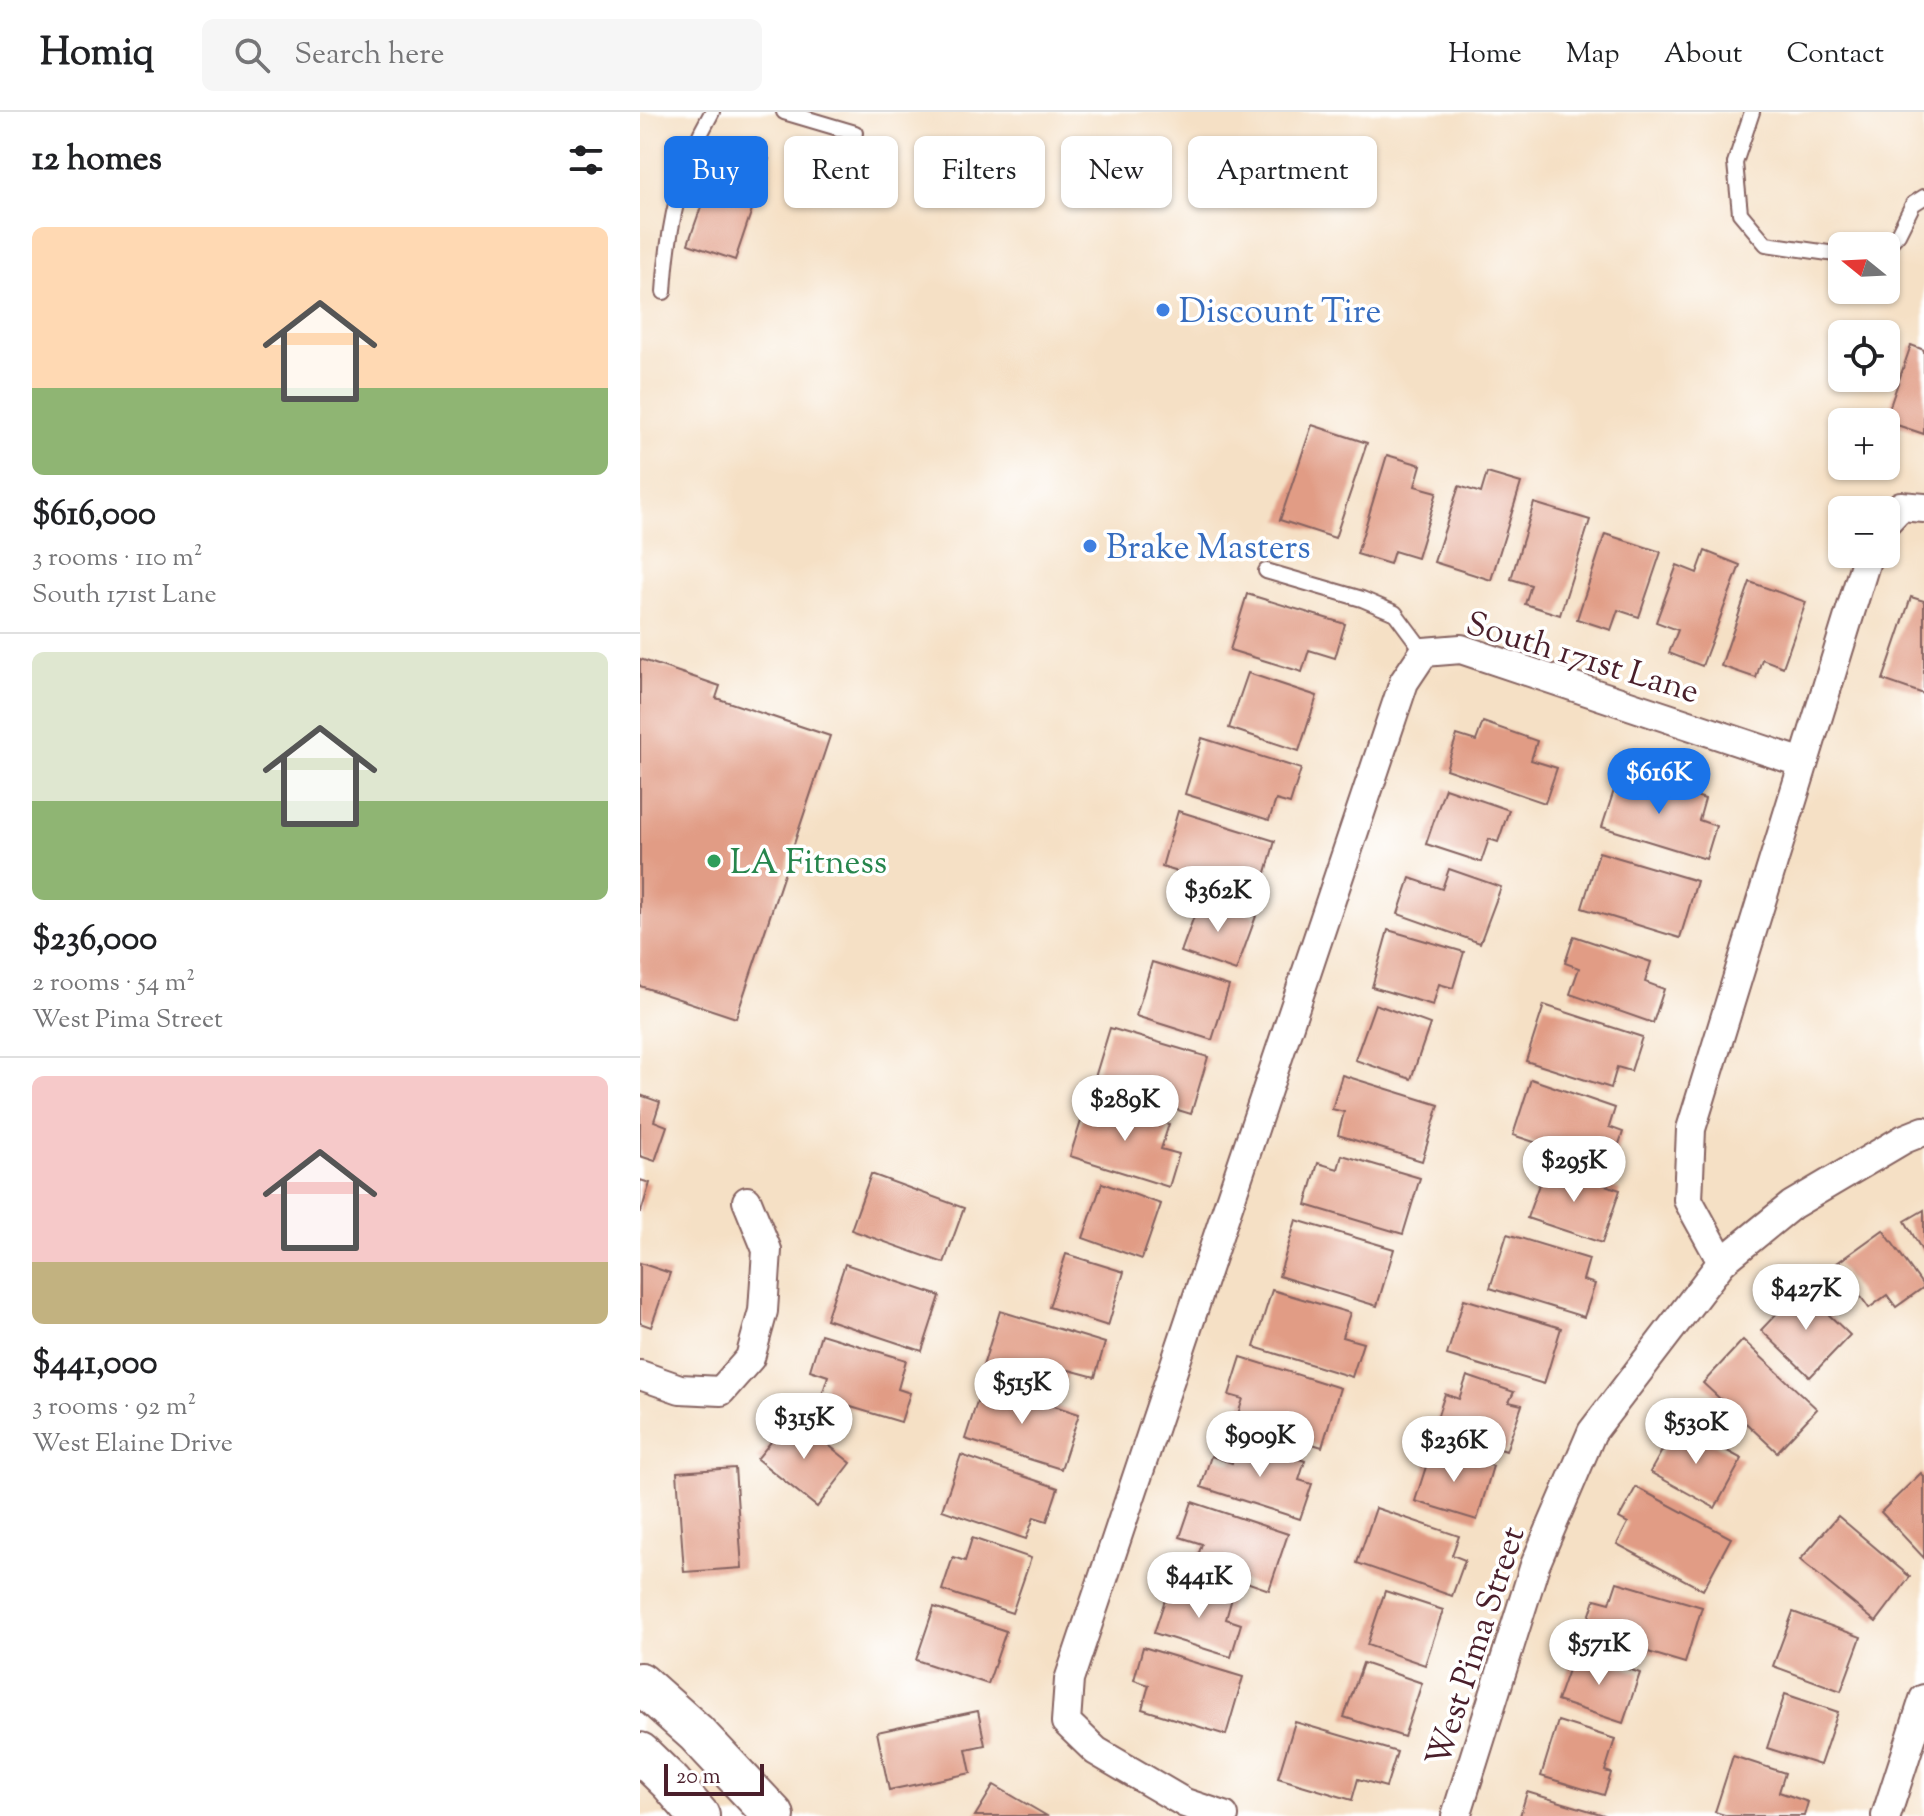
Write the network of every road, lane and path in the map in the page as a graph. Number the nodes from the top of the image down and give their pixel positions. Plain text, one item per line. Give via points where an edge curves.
1 (712, 112) edge
2 (784, 112) edge
3 (1752, 112) edge
4 (855, 133) dead end
5 (1924, 197) edge
6 (1899, 232) edge
7 (1828, 253) edge
8 (664, 292) dead end
9 (1900, 507) edge
10 (1924, 508) edge
11 (1864, 568) edge
12 (1266, 571) dead end
13 (1424, 652) junction
14 (1803, 763) junction
15 (1924, 1131) edge
16 (747, 1201) dead end
17 (1722, 1262) junction
18 (640, 1375) edge
19 (640, 1683) edge
20 (1924, 1699) edge
21 (640, 1753) edge
22 (699, 1816) edge
23 (774, 1816) edge
24 (1224, 1816) edge
25 (1456, 1816) edge
26 (1886, 1816) edge

1 - 8 lane via 696,139 675,205
2 - 4 lane
3 - 7 lane via 1735,163 1740,213 1766,244
5 - 6 lane via 1913,204
9 - 10 street
11 - 14 street
12 - 13 lane, South 171st Lane via 1395,613
13 - 14 street, South 171st Lane via 1461,649
13 - 24 street via 1404,682 1069,1680 1066,1722 1096,1751 1185,1803
14 - 17 street via 1691,1129 1688,1200
15 - 17 street, West Pima Street via 1792,1205
16 - 18 street via 767,1250 763,1311 750,1358 721,1391 680,1389
17 - 25 street, West Pima Street via 1592,1432 1535,1565
19 - 23 street
20 - 26 street
21 - 22 street

